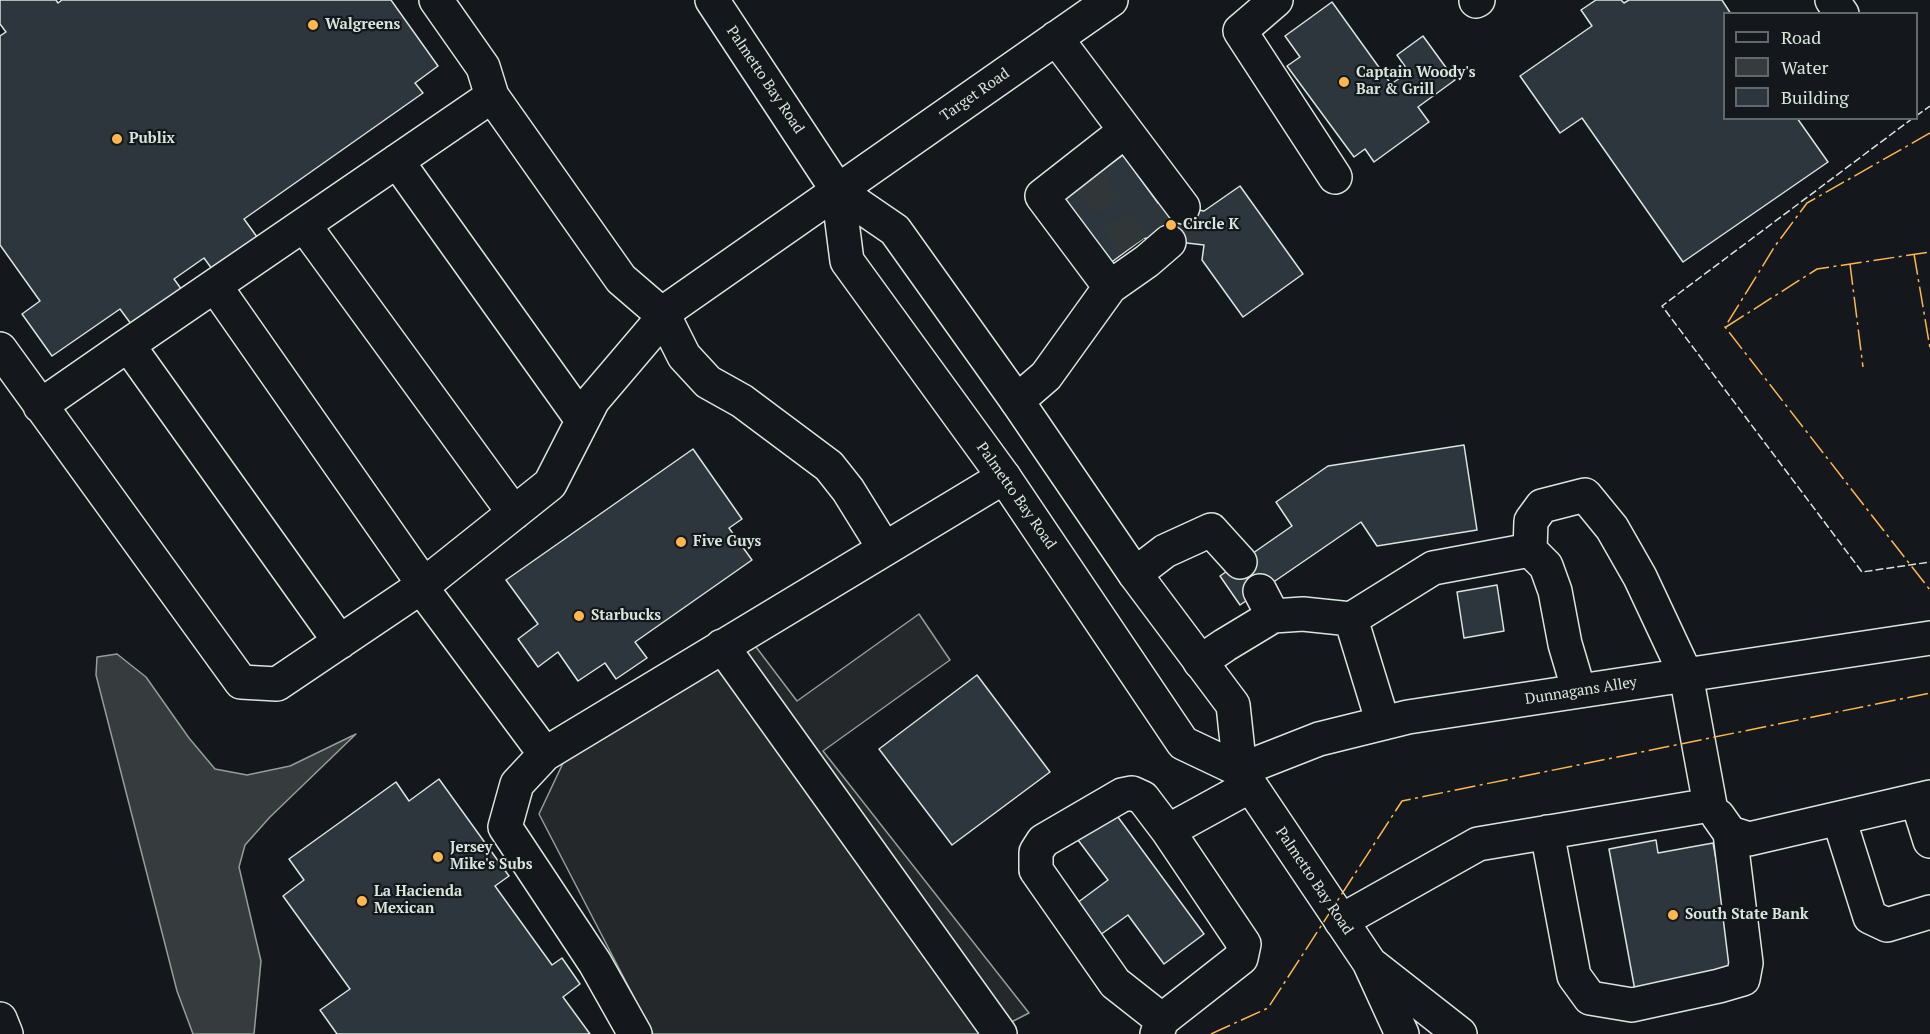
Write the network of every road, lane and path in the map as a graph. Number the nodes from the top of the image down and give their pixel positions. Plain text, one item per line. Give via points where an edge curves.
1 (436, 0) edge
2 (711, 0) edge
3 (1111, 0) edge
4 (1276, 0) edge
5 (1056, 38) junction
6 (492, 96) junction
7 (1125, 130) junction
8 (397, 161) junction
9 (1335, 177) dead end
10 (838, 191) junction
11 (1183, 207) dead end
12 (304, 225) junction
13 (1150, 249) dead end
14 (215, 286) junction
15 (1110, 287) junction
16 (664, 316) junction
17 (128, 345) junction
18 (0, 349) edge
19 (1017, 401) junction
20 (40, 406) junction
21 (582, 420) junction
22 (1004, 477) junction
23 (514, 513) junction
24 (884, 548) junction
25 (1530, 550) junction
26 (1240, 562) dead end
27 (1135, 574) junction
28 (422, 586) junction
29 (1351, 619) junction
30 (1930, 638) edge
31 (340, 642) junction
32 (722, 646) junction
33 (1200, 662) junction
34 (1686, 675) junction
35 (1579, 691) junction
36 (1383, 723) junction
37 (545, 754) junction
38 (1245, 778) junction
39 (1924, 799) edge
40 (1710, 805) junction
41 (1839, 819) junction
42 (1168, 831) junction
43 (1546, 832) junction
44 (1730, 833) junction
45 (1930, 841) edge
46 (1930, 912) edge
47 (1341, 921) junction
48 (1369, 962) junction
49 (0, 1019) edge
50 (1159, 1027) edge
51 (6, 1034) edge
52 (635, 1034) edge
53 (1000, 1034) edge
54 (1388, 1034) edge
55 (1401, 1034) edge
56 (1440, 1034) edge
57 (1460, 1034) edge

1 - 6 main road via 483,67
2 - 10 main road, Palmetto Bay Road
3 - 5 main road, Target Road
4 - 9 main road via 1240,31
5 - 7 main road
5 - 10 main road, Target Road
6 - 8 main road
6 - 16 main road via 621,279
7 - 11 main road
7 - 15 main road via 1085,173 1042,196
8 - 12 main road
8 - 21 main road
10 - 16 main road, Target Road
10 - 19 main road, Palmetto Bay Road via 895,230
10 - 22 main road, Palmetto Bay Road via 847,261
12 - 14 main road
12 - 23 main road
13 - 15 main road
14 - 17 main road
14 - 28 main road
15 - 19 main road via 1046,376
16 - 21 main road, Target Road via 593,400
16 - 24 main road via 684,356 708,382 742,401 830,466
17 - 20 main road
17 - 31 main road
18 - 20 main road
19 - 27 main road, Palmetto Bay Road
20 - 31 main road, Target Road via 241,682 277,684
21 - 23 main road, Target Road via 550,484
22 - 24 main road
22 - 38 main road, Palmetto Bay Road via 1183,743
23 - 28 main road, Target Road
24 - 32 main road
25 - 29 main road via 1433,568
25 - 34 main road via 1531,521 1542,506 1585,495 1629,557
25 - 35 main road via 1546,566 1555,591
26 - 27 main road via 1211,530 1165,551
27 - 33 main road, Palmetto Bay Road
28 - 31 main road, Target Road
28 - 37 main road
29 - 33 main road via 1302,614 1266,604 1224,645
29 - 36 main road
30 - 34 main road, Dunnagans Alley
32 - 37 main road
32 - 53 main road
33 - 38 main road, Palmetto Bay Road via 1233,705
34 - 35 main road, Dunnagans Alley
34 - 40 main road
35 - 36 main road, Dunnagans Alley
36 - 38 main road, Dunnagans Alley via 1319,739
37 - 52 main road via 517,784 505,826 595,963
38 - 42 main road, Dunnagans Alley
38 - 47 main road, Palmetto Bay Road
39 - 41 main road
39 - 45 main road
40 - 43 main road
40 - 44 main road
41 - 44 main road via 1749,839
41 - 46 main road via 1869,917 1887,925
42 - 50 main road via 1244,944 1241,958
42 - 50 main road via 1143,798 1132,793 1043,840 1036,852 1036,870 1116,983
43 - 44 main road via 1574,976 1590,998 1632,1005 1743,979 1746,963
43 - 47 main road via 1478,844
47 - 48 main road, Palmetto Bay Road
48 - 54 main road
48 - 55 main road
48 - 56 main road
48 - 57 main road
49 - 51 main road

